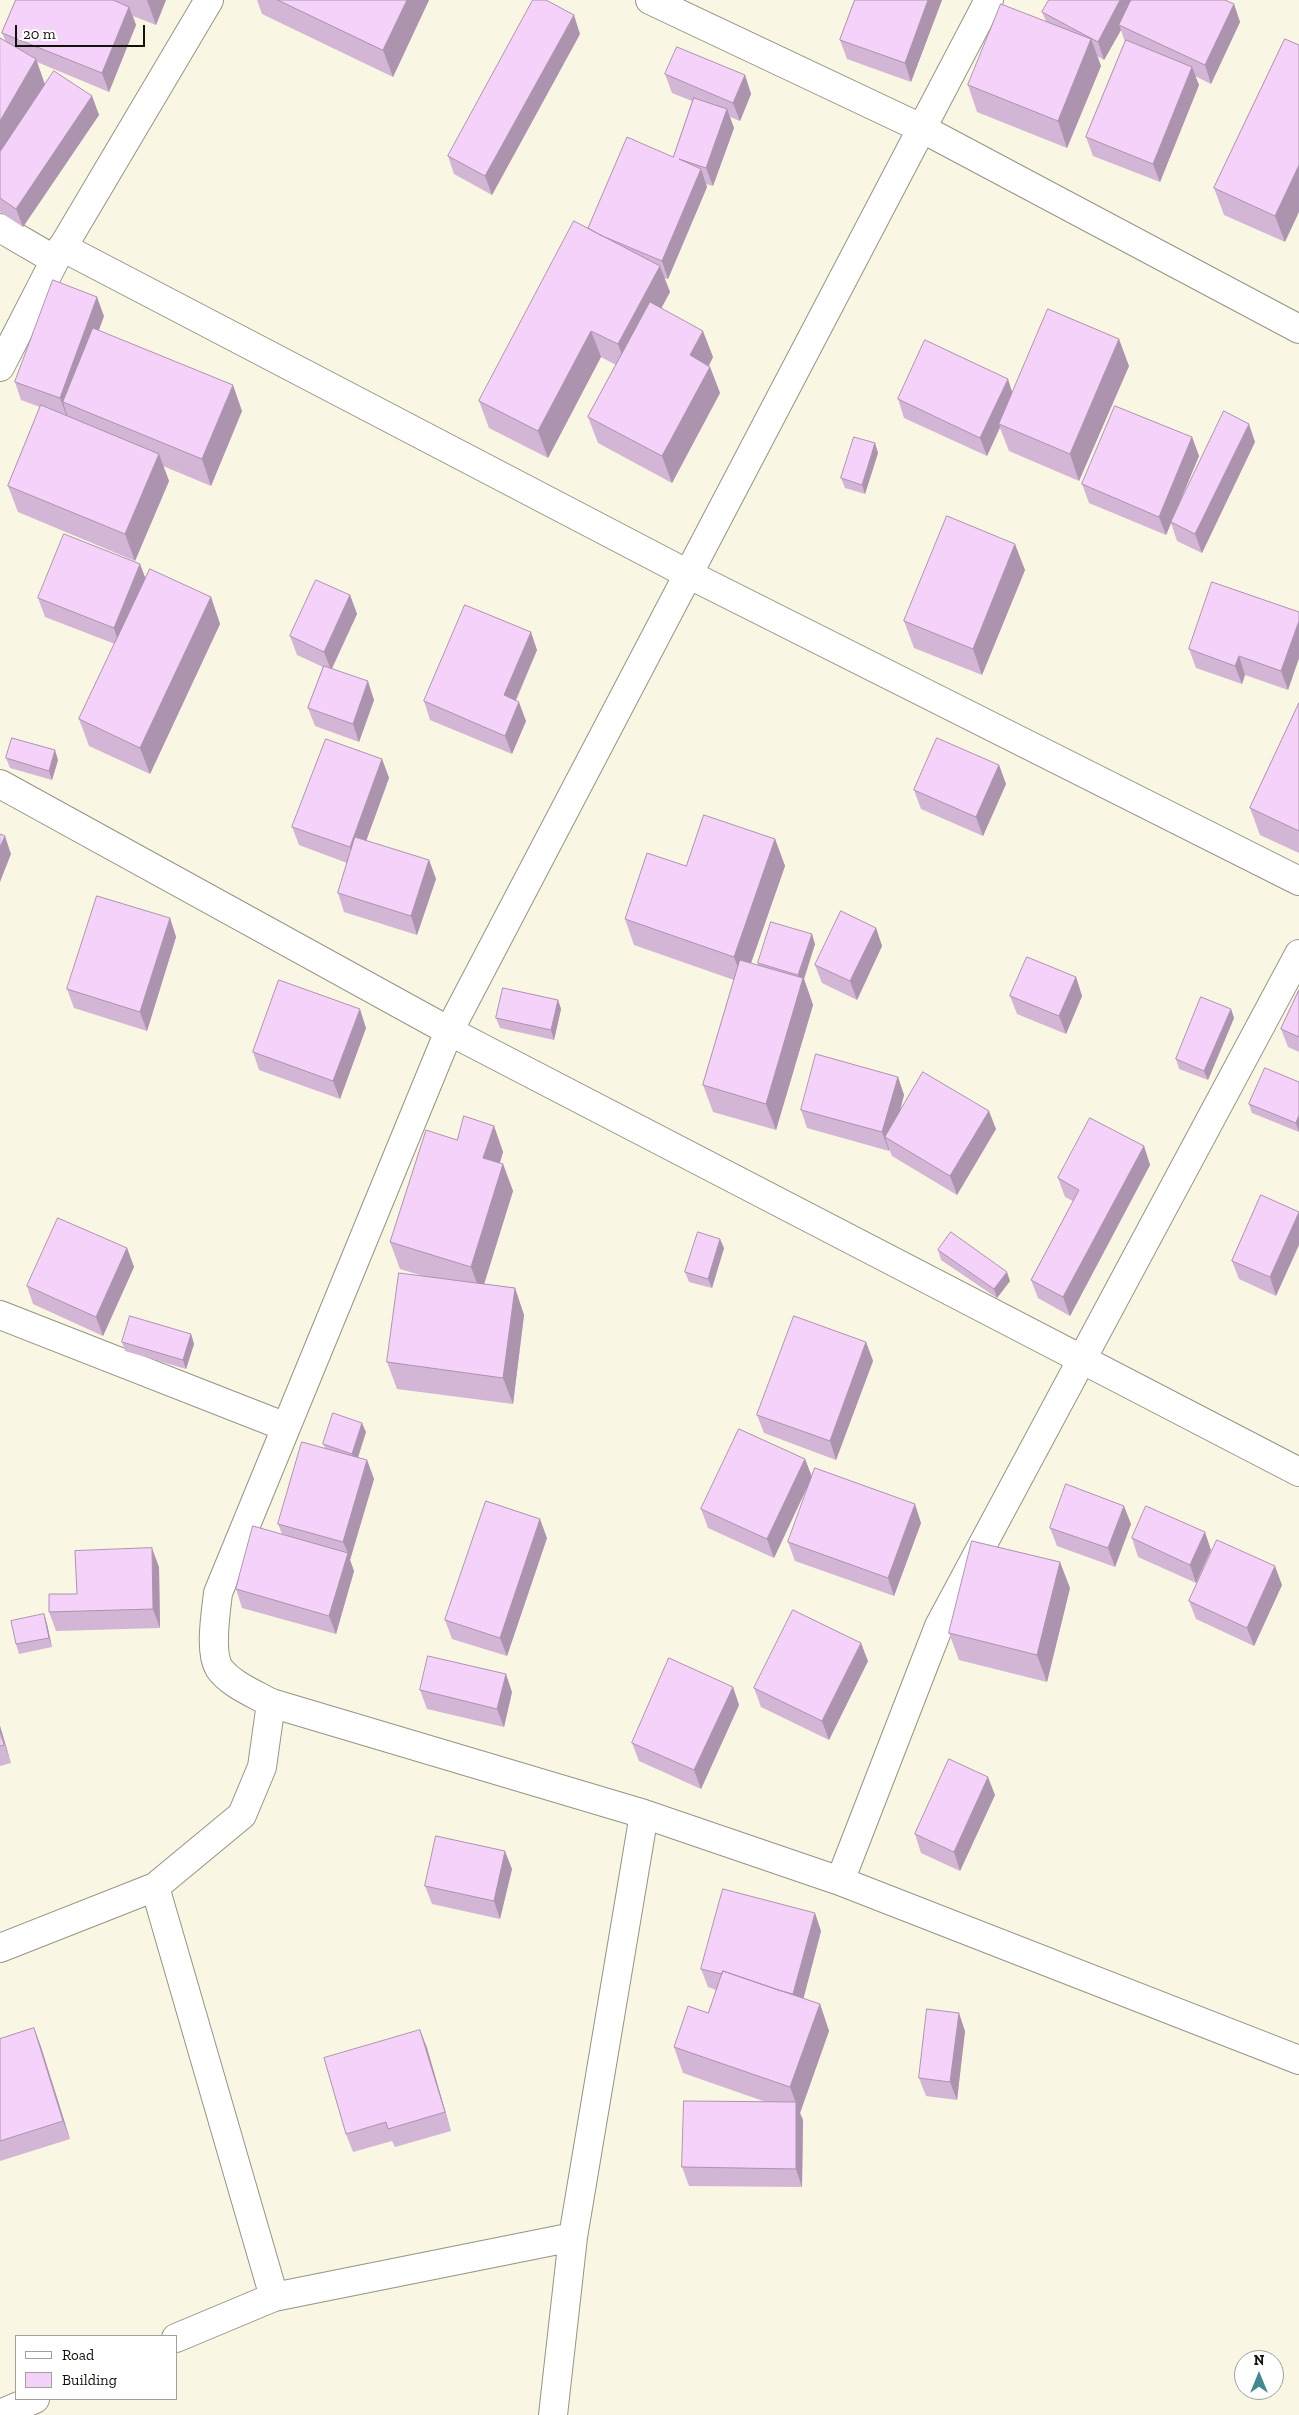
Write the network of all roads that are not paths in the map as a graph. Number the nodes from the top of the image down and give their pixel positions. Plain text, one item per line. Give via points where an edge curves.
1 (209, 0) edge
2 (650, 0) edge
3 (989, 0) edge
4 (921, 128) junction
5 (0, 228) edge
6 (58, 254) junction
7 (1299, 329) edge
8 (0, 367) edge
9 (688, 574) junction
10 (0, 784) edge
11 (1299, 881) edge
12 (1299, 954) edge
13 (449, 1031) junction
14 (0, 1315) edge
15 (1082, 1359) junction
16 (286, 1427) junction
17 (1299, 1472) edge
18 (272, 1703) junction
19 (644, 1814) junction
20 (840, 1881) junction
21 (154, 1887) junction
22 (0, 1948) edge
23 (1299, 2060) edge
24 (573, 2237) junction
25 (274, 2297) junction
26 (178, 2337) edge
27 (33, 2400) edge
28 (0, 2414) edge
29 (553, 2415) edge

1 - 6 street
2 - 4 street
3 - 4 street
4 - 7 street
4 - 9 street
5 - 6 street
6 - 8 street
6 - 9 street
9 - 11 street
9 - 13 street
10 - 13 street
12 - 15 street
13 - 15 street
13 - 16 street
14 - 16 street
15 - 17 street
15 - 20 street via 939,1626
16 - 18 street via 218,1594 213,1639 219,1667 237,1684
18 - 19 street
18 - 21 street via 262,1767 242,1815
19 - 20 street
19 - 24 street
20 - 23 street
21 - 22 street
21 - 25 street
24 - 25 street
24 - 29 street
25 - 26 street
27 - 28 street

